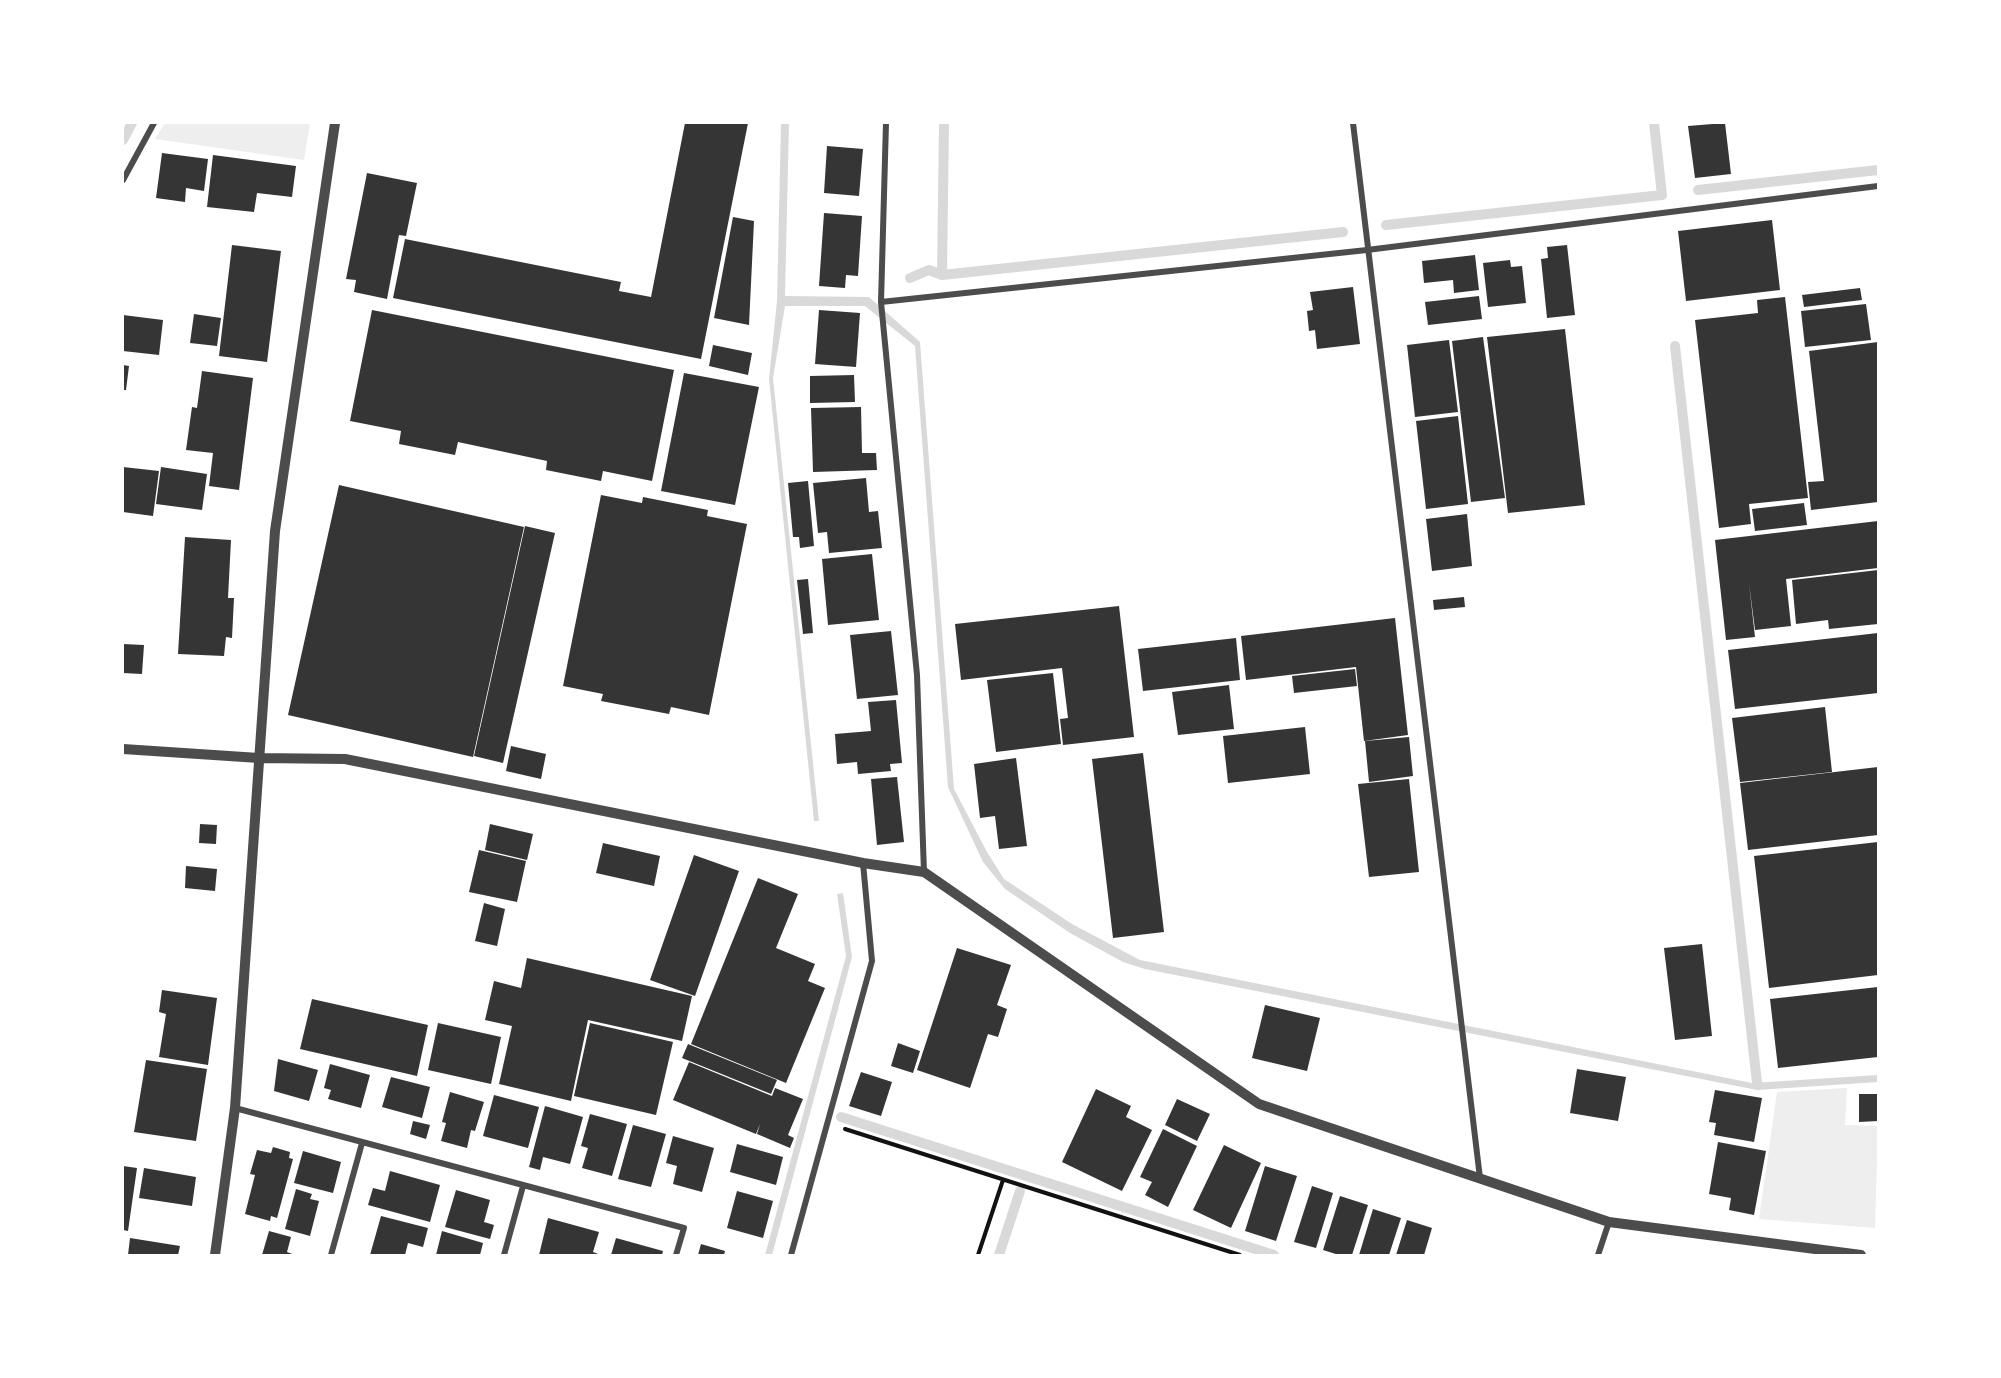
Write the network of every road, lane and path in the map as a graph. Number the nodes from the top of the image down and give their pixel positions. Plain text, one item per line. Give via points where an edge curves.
1 (154, 123) edge
2 (335, 123) edge
3 (886, 123) edge
4 (1353, 123) edge
5 (123, 180) edge
6 (1878, 186) edge
7 (1367, 250) junction
8 (881, 302) junction
9 (123, 749) edge
10 (259, 758) junction
11 (863, 863) junction
12 (924, 872) junction
13 (235, 1108) junction
14 (827, 1124) junction
15 (362, 1143) junction
16 (1480, 1178) junction
17 (1003, 1180) junction
18 (523, 1186) junction
19 (1609, 1222) junction
20 (215, 1255) edge
21 (331, 1255) edge
22 (504, 1255) edge
23 (676, 1255) edge
24 (791, 1255) edge
25 (978, 1255) edge
26 (1240, 1255) edge
27 (1599, 1255) edge
28 (1861, 1255) edge

1 - 5 street
2 - 10 street via 275,531
3 - 8 street
4 - 7 street
6 - 7 street
7 - 8 street
7 - 16 street
8 - 12 street via 917,675
9 - 10 street
10 - 11 street via 345,759
10 - 13 street
11 - 12 street
11 - 14 street via 872,961
12 - 16 street via 1259,1104
13 - 15 street
13 - 20 street
14 - 17 path
14 - 24 street
15 - 18 street
15 - 21 street
16 - 19 street
17 - 25 path
17 - 26 path
18 - 22 street
18 - 23 street via 684,1228
19 - 27 street
19 - 28 street

